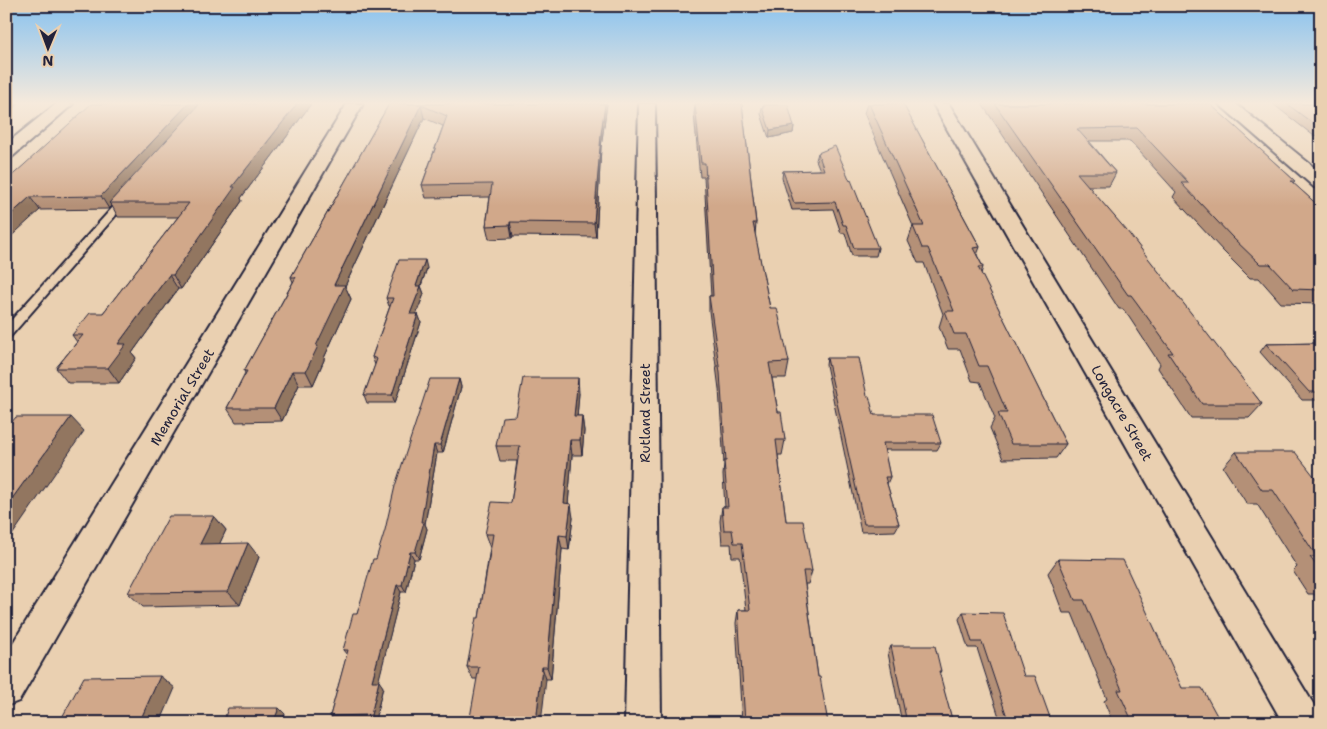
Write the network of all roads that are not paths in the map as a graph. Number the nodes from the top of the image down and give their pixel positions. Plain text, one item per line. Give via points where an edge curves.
1 (24, 138) edge
2 (335, 138) edge
3 (647, 138) edge
4 (961, 138) edge
5 (1267, 138) edge
6 (6, 153) edge
7 (1321, 184) edge
8 (132, 192) edge
9 (6, 334) edge
10 (6, 688) edge
11 (643, 723) edge
12 (1304, 723) edge

1 - 6 street
2 - 10 street, Memorial Street
3 - 11 street, Rutland Street
4 - 12 street, Longacre Street
5 - 7 street
8 - 9 lane

